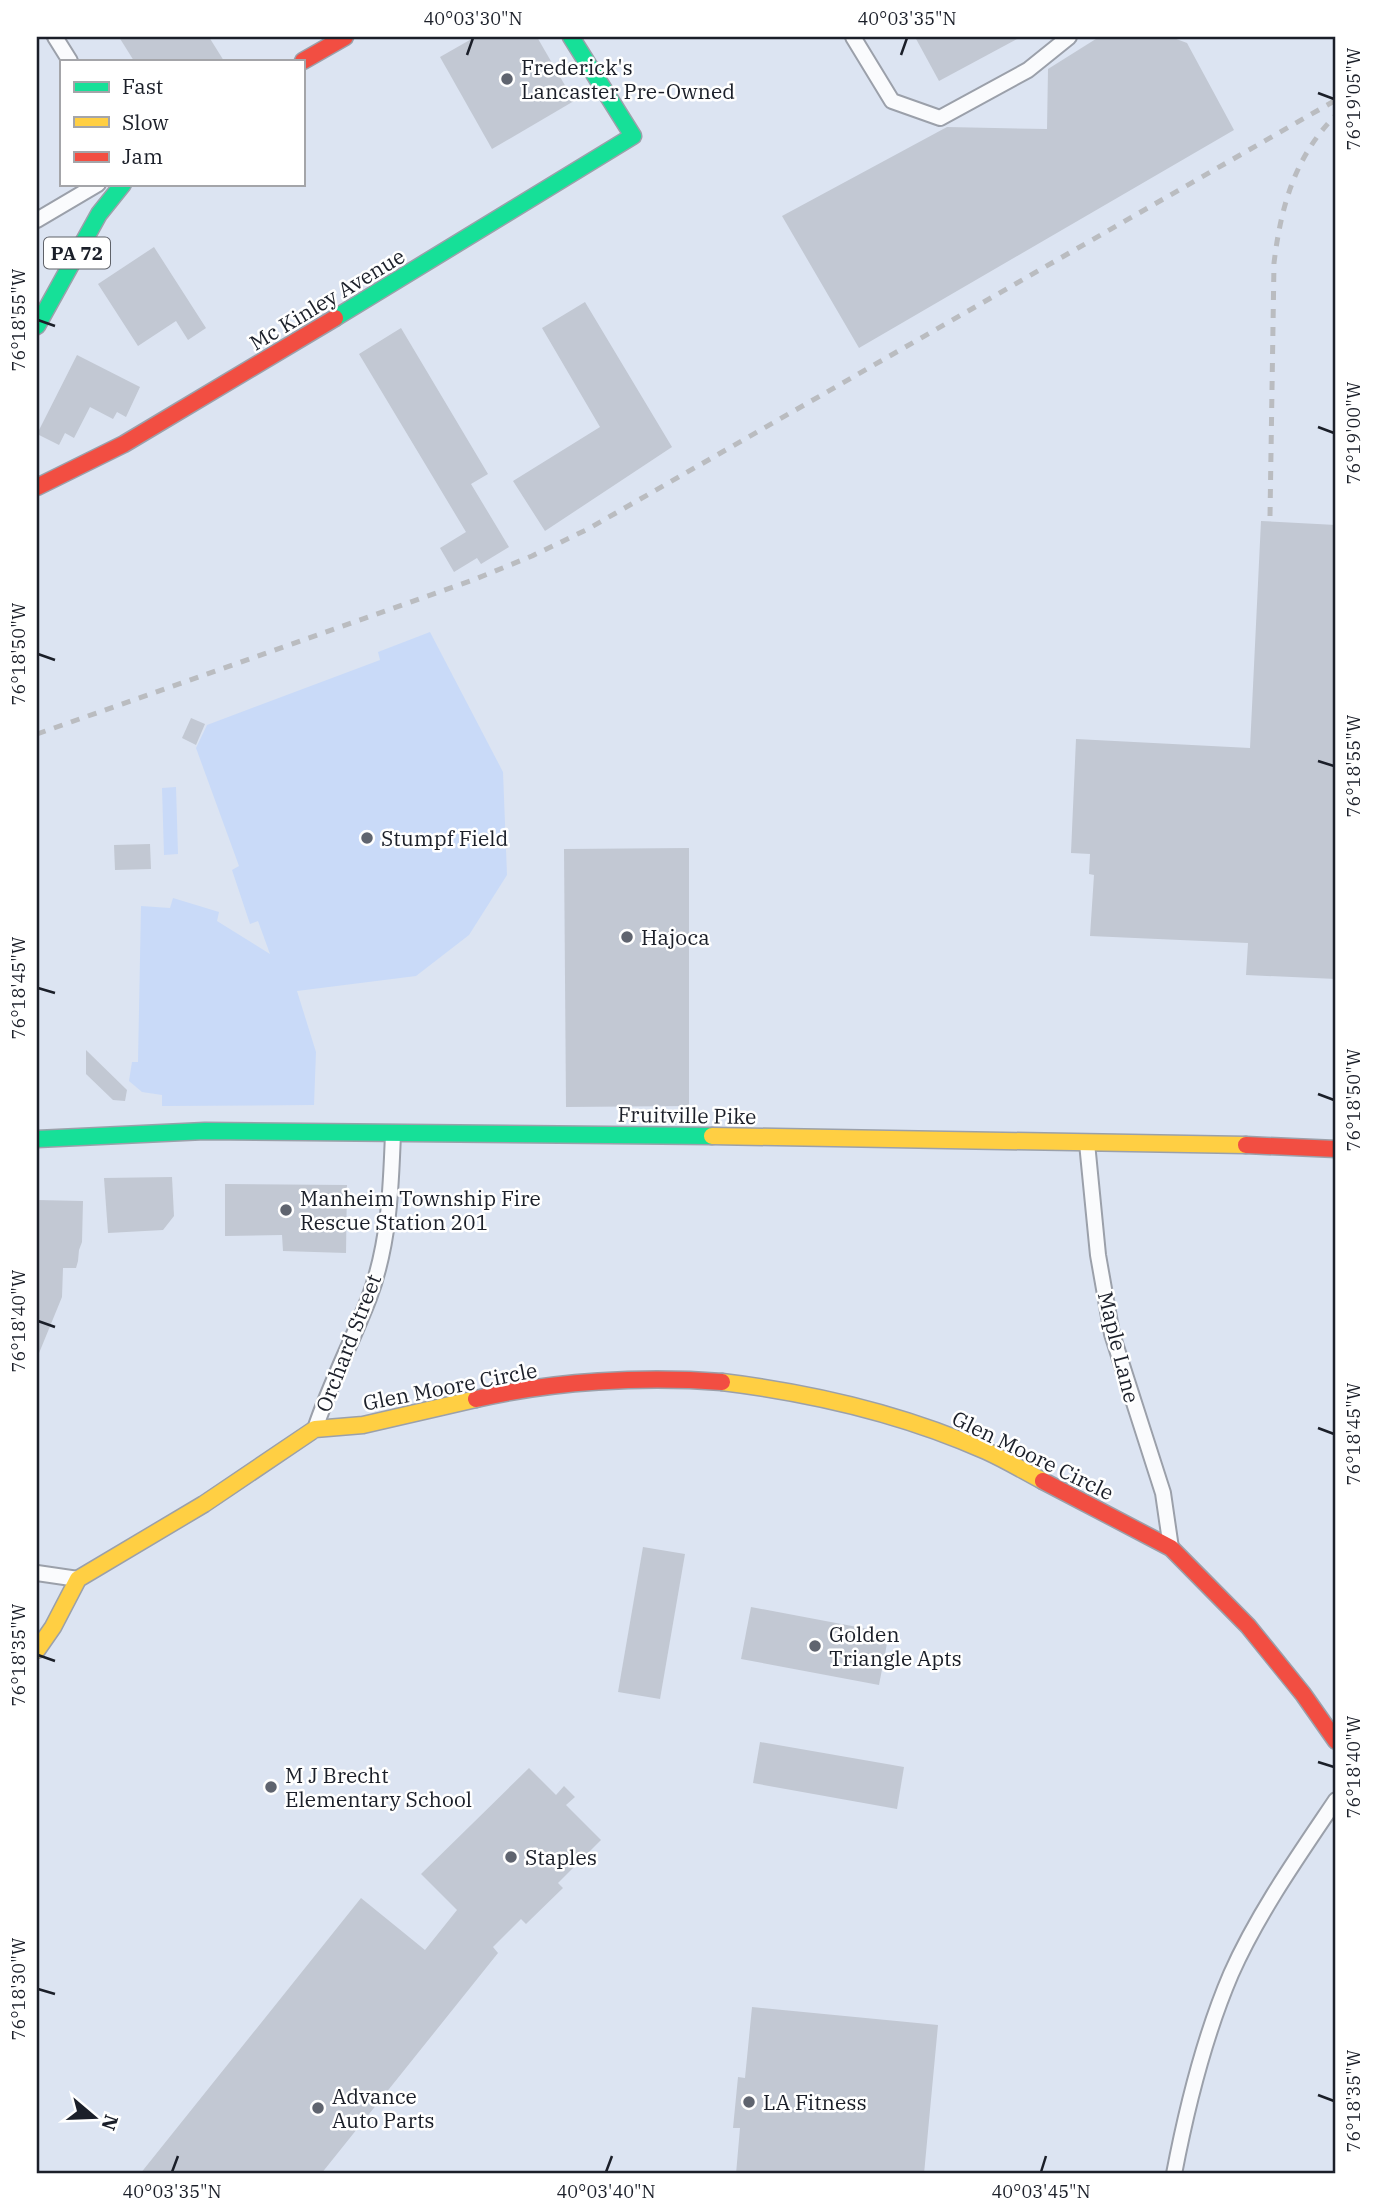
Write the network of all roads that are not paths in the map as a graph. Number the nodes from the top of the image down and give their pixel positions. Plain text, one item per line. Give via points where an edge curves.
1 (55, 37) edge
2 (345, 37) edge
3 (571, 37) edge
4 (853, 37) edge
5 (1069, 37) edge
6 (68, 60) edge
7 (304, 60) edge
8 (95, 186) edge
9 (121, 186) edge
10 (37, 220) edge
11 (37, 326) edge
12 (37, 487) edge
13 (393, 1133) junction
14 (37, 1139) edge
15 (1087, 1143) junction
16 (1336, 1149) edge
17 (315, 1429) junction
18 (1171, 1548) junction
19 (37, 1573) edge
20 (79, 1579) junction
21 (37, 1650) edge
22 (1336, 1741) edge
23 (1336, 1800) edge
24 (1174, 2174) edge

1 - 6 street
2 - 7 street
3 - 12 street, Mc Kinley Avenue via 633,136 225,385 124,444
4 - 5 street via 892,102 940,118 1028,70
8 - 10 street
9 - 11 street, PA 72 via 99,214
13 - 14 street, Fruitville Pike via 205,1131
13 - 15 street, Fruitville Pike
13 - 17 street, Orchard Street via 391,1199 380,1259
15 - 16 street, Fruitville Pike
15 - 18 street, Maple Lane via 1098,1255 1112,1334 1163,1493
17 - 18 street, Glen Moore Circle via 363,1425 500,1394 563,1385 656,1380 772,1388 869,1409 944,1434 1016,1466
17 - 20 street, Glen Moore Circle via 204,1504
18 - 22 street, Glen Moore Circle via 1248,1626
19 - 20 street
20 - 21 street
23 - 24 street via 1232,1972 1196,2075

